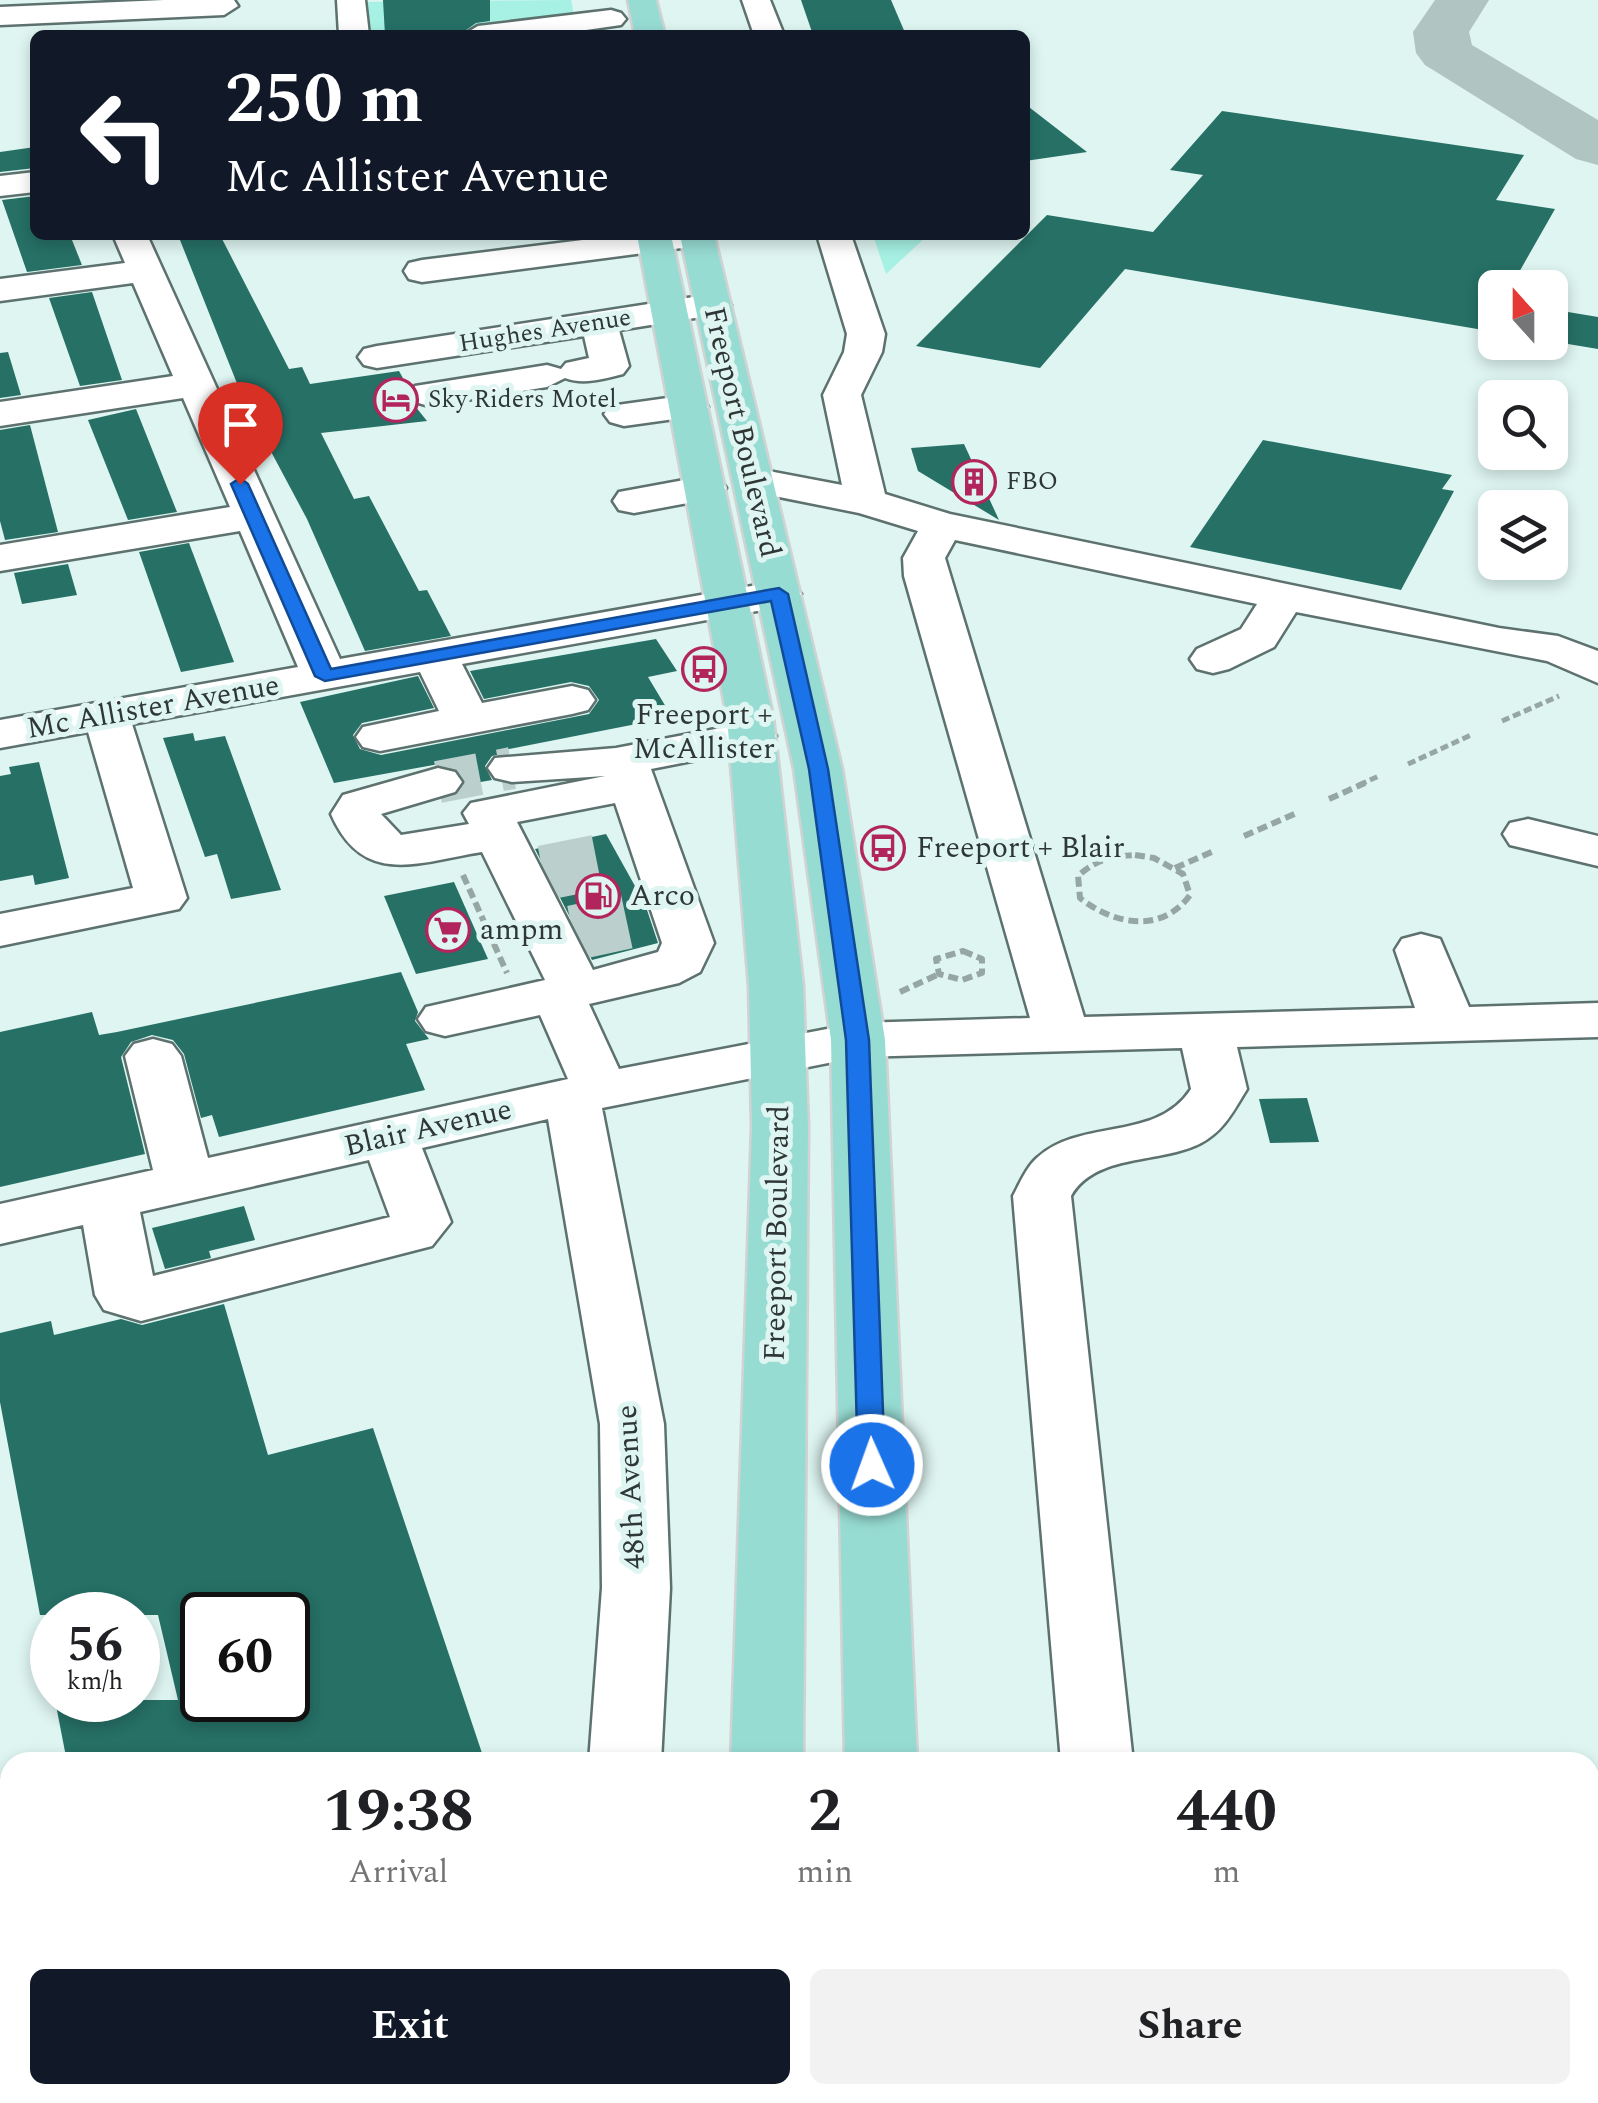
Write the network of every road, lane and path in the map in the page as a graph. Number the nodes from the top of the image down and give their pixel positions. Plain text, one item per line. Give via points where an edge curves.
1 (352, 0) edge
2 (642, 0) edge
3 (756, 0) edge
4 (223, 14) edge
5 (0, 16) edge
6 (611, 18) edge
7 (354, 30) edge
8 (517, 30) edge
9 (649, 30) edge
10 (767, 30) edge
11 (30, 183) edge
12 (0, 186) edge
13 (836, 240) edge
14 (138, 253) edge
15 (572, 256) edge
16 (422, 271) dead end
17 (678, 273) edge
18 (0, 290) edge
19 (377, 357) dead end
20 (583, 357) junction
21 (196, 384) junction
22 (429, 394) dead end
23 (690, 408) junction
24 (0, 414) edge
25 (624, 414) dead end
26 (753, 480) junction
27 (706, 488) junction
28 (634, 501) dead end
29 (867, 502) junction
30 (254, 516) junction
31 (942, 525) junction
32 (0, 558) edge
33 (779, 594) junction
34 (1284, 596) junction
35 (729, 603) junction
36 (1499, 641) junction
37 (435, 656) junction
38 (1212, 659) dead end
39 (1598, 669) edge
40 (325, 676) junction
41 (572, 700) dead end
42 (1579, 700) edge
43 (106, 715) junction
44 (466, 720) junction
45 (1502, 721) dead end
46 (0, 734) edge
47 (1471, 735) dead end
48 (752, 736) junction
49 (380, 737) dead end
50 (1408, 764) dead end
51 (512, 768) tunnel mouth
52 (628, 772) junction
53 (1379, 776) dead end
54 (438, 782) tunnel mouth
55 (1329, 799) dead end
56 (1298, 812) dead end
57 (498, 834) junction
58 (1528, 834) dead end
59 (1244, 836) dead end
60 (1214, 850) dead end
61 (1598, 851) edge
62 (1175, 868) junction
63 (0, 930) edge
64 (1421, 950) dead end
65 (940, 974) junction
66 (566, 991) junction
67 (900, 992) dead end
68 (445, 1019) dead end
69 (1598, 1020) edge
70 (1448, 1024) junction
71 (1205, 1029) junction
72 (1061, 1031) junction
73 (858, 1040) junction
74 (779, 1055) junction
75 (153, 1056) dead end
76 (586, 1092) junction
77 (389, 1136) junction
78 (185, 1182) junction
79 (108, 1200) junction
80 (0, 1224) edge
81 (626, 1752) edge
82 (766, 1752) edge
83 (881, 1752) edge
84 (1096, 1752) edge

1 - 7 street
2 - 9 main road
3 - 10 street
4 - 5 street
6 - 8 street
11 - 12 street
13 - 29 street via 866,334 842,395
14 - 18 street
14 - 21 street
15 - 16 street
15 - 17 street
17 - 20 street
17 - 23 main road, Freeport Boulevard
17 - 26 main road, Freeport Boulevard
19 - 20 street, Hughes Avenue via 521,302
20 - 22 street
21 - 24 street
21 - 30 street
23 - 25 street
23 - 27 main road, Freeport Boulevard
26 - 29 street
26 - 33 main road, Freeport Boulevard
27 - 28 street
27 - 35 main road, Freeport Boulevard
29 - 31 street
30 - 32 street
30 - 40 street
31 - 34 street
31 - 72 street via 924,558 926,576
33 - 35 street, Mc Allister Avenue
33 - 73 main road, Freeport Boulevard via 818,769
34 - 36 street
34 - 38 street via 1258,638
35 - 37 street, Mc Allister Avenue
35 - 48 main road, Freeport Boulevard
36 - 39 street via 1558,648
36 - 42 street
37 - 40 street, Mc Allister Avenue
37 - 44 street
40 - 43 street, Mc Allister Avenue
41 - 44 street
42 - 45 path
43 - 46 street, Mc Allister Avenue
43 - 63 street via 161,898
44 - 49 street
47 - 50 path
48 - 52 street
48 - 74 main road, Freeport Boulevard
51 - 52 street
52 - 57 street via 488,814
52 - 66 street via 651,885 688,942 681,961 660,972
53 - 55 path
54 - 57 street via 360,805 356,814 364,832 391,852
56 - 59 path
57 - 66 street, 48th Avenue via 547,907
58 - 61 street
60 - 62 path
62 - 62 path via 1190,894 1186,905 1160,919 1104,916 1076,887 1086,866 1116,856 1154,858
64 - 70 street
65 - 65 path via 934,964 948,952 971,952 984,964 970,979
65 - 67 path
66 - 68 street
66 - 76 street, 48th Avenue
69 - 70 street, Blair Avenue
70 - 71 street, Blair Avenue
71 - 72 street, Blair Avenue
71 - 84 street via 1219,1089 1194,1126 1160,1140 1076,1156 1049,1174 1042,1196
72 - 73 street, Blair Avenue
73 - 74 street, Blair Avenue
73 - 83 main road, Freeport Boulevard
74 - 76 street, Blair Avenue
74 - 82 main road, Freeport Boulevard
75 - 78 street
76 - 77 street, Blair Avenue
76 - 81 street, 48th Avenue via 632,1424 636,1588
77 - 78 street, Blair Avenue
77 - 79 street via 421,1222 412,1232 141,1300 126,1295
78 - 79 street, Blair Avenue
79 - 80 street, Blair Avenue

